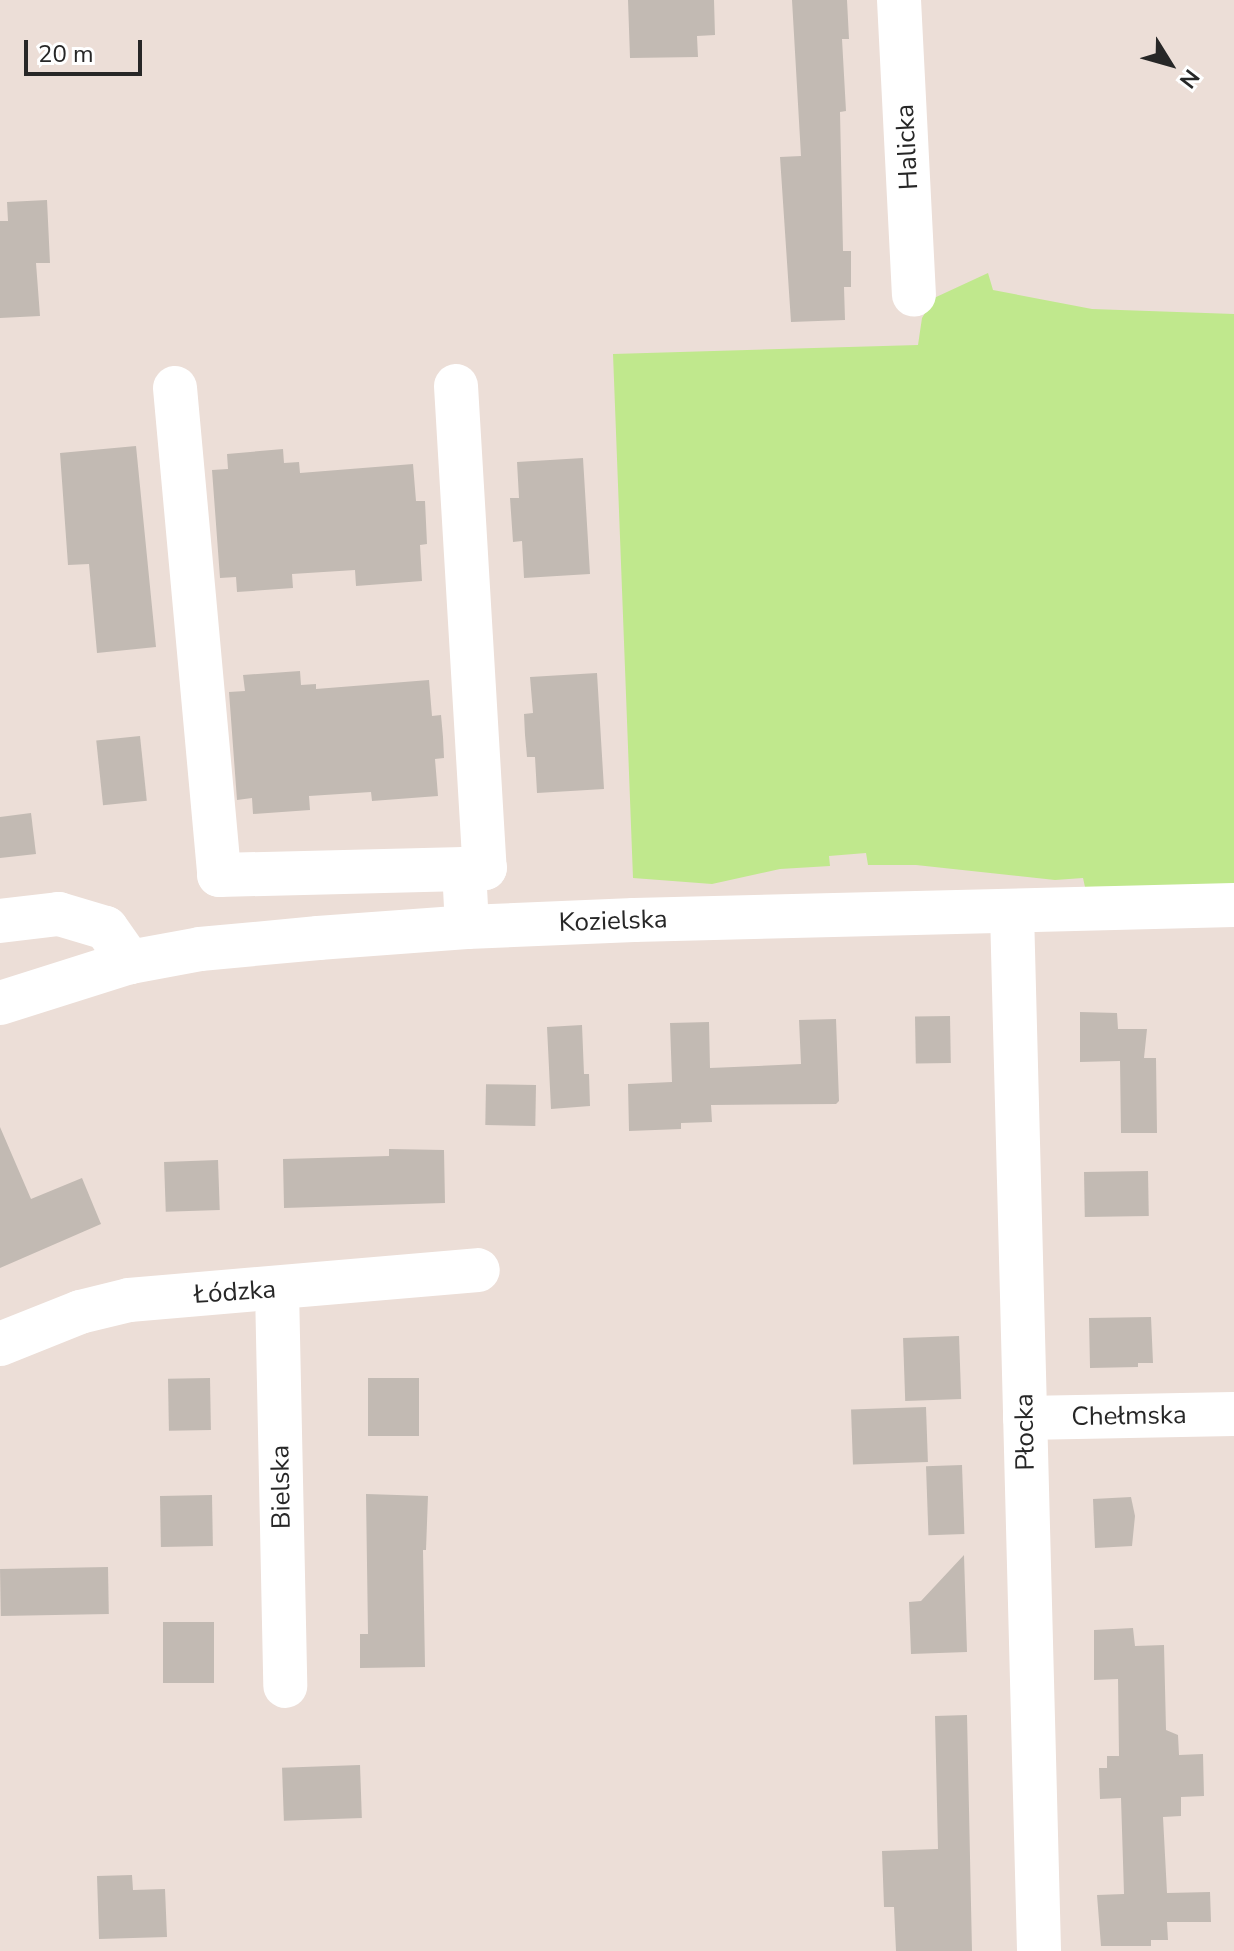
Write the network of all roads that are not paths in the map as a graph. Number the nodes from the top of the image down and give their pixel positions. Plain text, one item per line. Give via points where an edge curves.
1 (899, 0) edge
2 (914, 295) dead end
3 (456, 386) dead end
4 (175, 388) dead end
5 (464, 869) junction
6 (1234, 905) edge
7 (1012, 912) junction
8 (0, 921) edge
9 (467, 927) junction
10 (130, 962) junction
11 (0, 1003) edge
12 (478, 1270) dead end
13 (277, 1289) junction
14 (0, 1344) edge
15 (1234, 1414) edge
16 (1025, 1418) junction
17 (285, 1686) dead end
18 (1039, 1951) edge

1 - 2 street, Halicka
3 - 5 street via 485,868
4 - 5 street via 219,875
5 - 9 street
6 - 7 street, Kozielska
7 - 9 street, Kozielska
7 - 16 street, Płocka
8 - 10 street via 59,914 106,928
9 - 10 street, Kozielska via 200,949
10 - 11 street, Kozielska
12 - 13 street, Łódzka
13 - 14 street, Łódzka via 129,1300 80,1312
13 - 17 street, Bielska
15 - 16 street, Chełmska
16 - 18 street, Płocka

